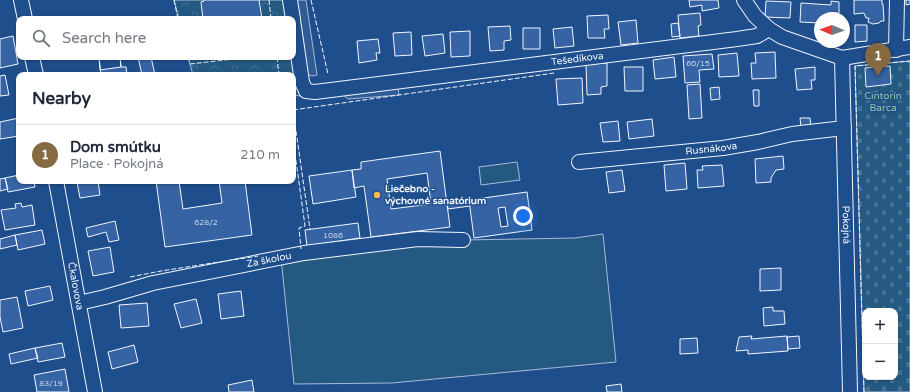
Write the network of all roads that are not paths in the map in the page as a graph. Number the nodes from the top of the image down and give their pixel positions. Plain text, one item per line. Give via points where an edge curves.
1 (22, 0) edge
2 (290, 0) edge
3 (744, 0) edge
4 (897, 0) edge
5 (25, 16) edge
6 (293, 16) edge
7 (769, 29) junction
8 (296, 40) edge
9 (903, 49) edge
10 (842, 58) junction
11 (33, 60) edge
12 (35, 72) edge
13 (844, 128) junction
14 (579, 162) dead end
15 (57, 184) edge
16 (463, 240) dead end
17 (79, 303) junction
18 (95, 392) edge
19 (850, 392) edge

1 - 5 street
2 - 6 street
3 - 7 street via 755,16
4 - 9 street
7 - 8 street, Tešedíkova via 757,36 736,39 314,92 306,92 302,82
7 - 10 street via 782,37
9 - 10 street
10 - 13 street, Pokojná
11 - 12 street
13 - 14 street, Rusnákova via 792,134 723,148
13 - 19 street, Pokojná
15 - 17 street, Čkalovova
16 - 17 street, Za školou via 418,239 302,253 153,283
17 - 18 street, Čkalovova

